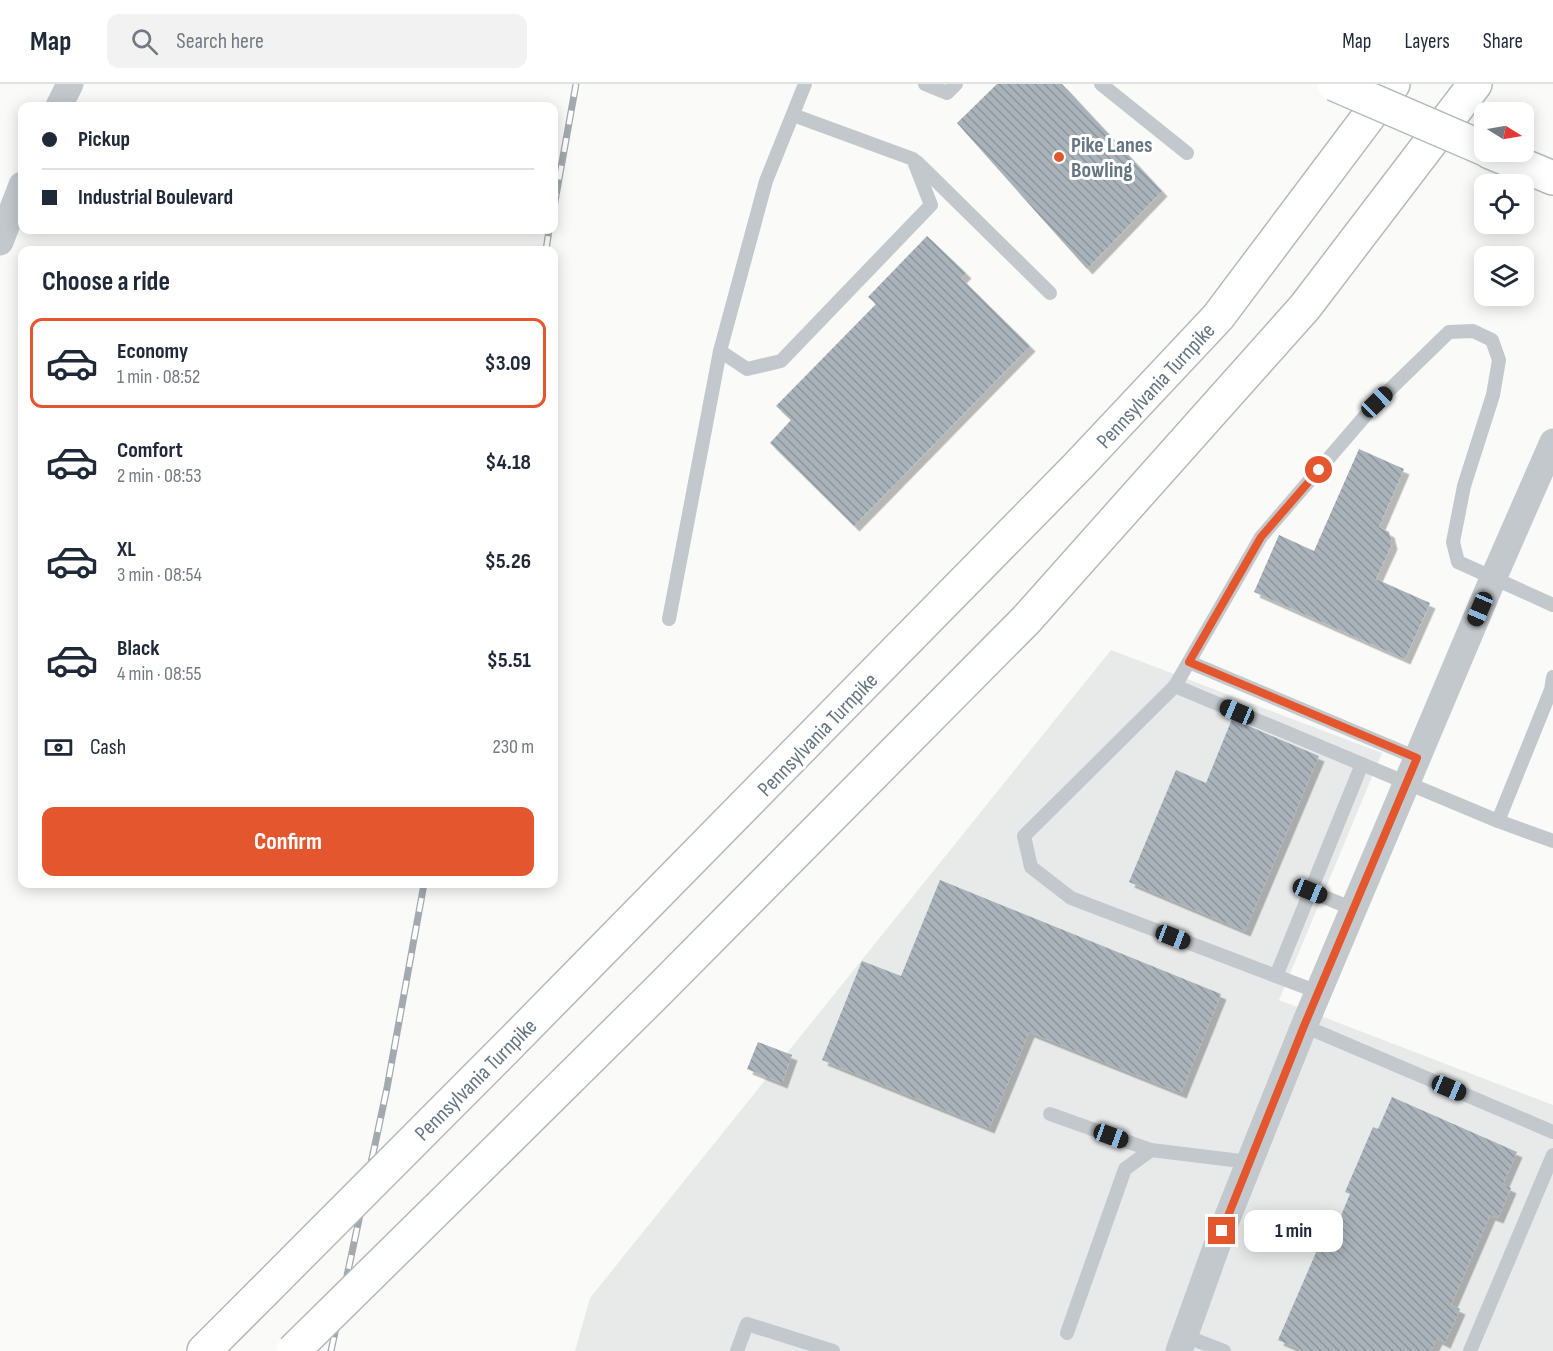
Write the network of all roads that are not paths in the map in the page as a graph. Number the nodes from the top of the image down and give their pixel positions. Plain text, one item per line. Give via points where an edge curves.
1 (70, 84) edge
2 (805, 84) edge
3 (925, 84) edge
4 (956, 84) edge
5 (1101, 84) edge
6 (1334, 84) edge
7 (1392, 84) edge
8 (1475, 84) edge
9 (61, 102) edge
10 (793, 115) junction
11 (1474, 144) edge
12 (1187, 153) dead end
13 (913, 159) junction
14 (1514, 162) edge
15 (1540, 173) edge
16 (18, 195) edge
17 (0, 242) edge
18 (1050, 293) dead end
19 (720, 351) junction
20 (1551, 451) edge
21 (1493, 578) junction
22 (1553, 605) edge
23 (669, 619) dead end
24 (1189, 662) junction
25 (1553, 677) edge
26 (1175, 686) junction
27 (1417, 758) junction
28 (1362, 764) junction
29 (1406, 783) junction
30 (1498, 821) junction
31 (1553, 841) edge
32 (1310, 891) junction
33 (1353, 909) junction
34 (1276, 976) junction
35 (1318, 992) junction
36 (1304, 1026) junction
37 (1050, 1114) dead end
38 (1553, 1132) edge
39 (1151, 1150) junction
40 (1553, 1155) edge
41 (1249, 1162) junction
42 (1067, 1333) dead end
43 (1182, 1343) edge
44 (204, 1351) edge
45 (292, 1351) edge
46 (737, 1351) edge
47 (833, 1351) edge
48 (1224, 1351) edge
49 (1470, 1351) edge

1 - 9 street
2 - 10 lane
3 - 4 lane via 947,93
5 - 12 lane
6 - 11 main road, bridge
7 - 44 main road, Pennsylvania Turnpike, bridge via 1218,317 1078,466
8 - 45 main road, bridge via 1305,308 1026,620 656,993
10 - 13 lane
10 - 19 lane via 766,181
13 - 18 lane
13 - 19 lane via 931,205 781,360 747,369
14 - 15 main road
16 - 17 street
19 - 23 lane
20 - 21 street
21 - 22 lane
21 - 24 lane via 1458,562 1453,542 1464,486 1493,395 1499,360 1492,340 1473,330 1449,332 1377,402 1261,537
21 - 27 street
24 - 26 lane
24 - 27 lane
25 - 30 lane
26 - 28 lane
26 - 34 lane via 1024,836 1031,867 1071,898
27 - 29 street
28 - 29 lane
28 - 32 lane
29 - 30 lane
29 - 33 street
30 - 31 lane
32 - 33 lane
32 - 34 lane
33 - 35 street
34 - 35 lane
35 - 36 street
36 - 38 lane
36 - 41 street
37 - 39 lane
39 - 41 lane
39 - 42 lane via 1125,1169
40 - 49 lane
41 - 43 street
43 - 48 lane
46 - 47 lane via 747,1324

